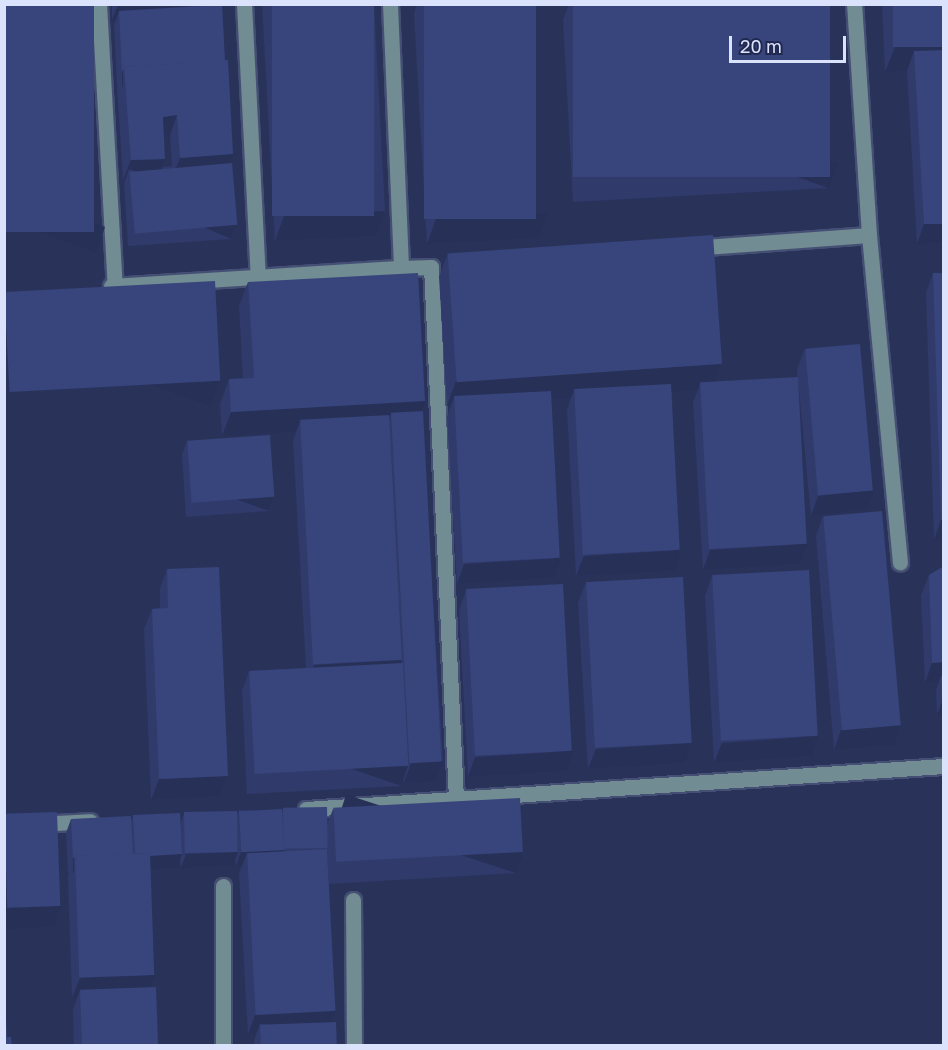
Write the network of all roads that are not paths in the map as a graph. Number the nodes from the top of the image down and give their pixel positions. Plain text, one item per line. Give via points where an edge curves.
1 (99, 4) edge
2 (244, 4) edge
3 (390, 4) edge
4 (854, 4) edge
5 (869, 235) junction
6 (680, 249) edge
7 (401, 268) junction
8 (258, 277) junction
9 (115, 286) junction
10 (93, 287) edge
11 (900, 563) dead end
12 (944, 766) edge
13 (456, 800) junction
14 (290, 809) edge
15 (100, 820) edge
16 (4, 826) edge
17 (223, 886) dead end
18 (353, 900) dead end
19 (223, 1046) edge
20 (354, 1046) edge

1 - 9 street
2 - 8 street
3 - 7 street
4 - 5 street
5 - 6 street
5 - 11 street
7 - 8 street
7 - 13 street via 437,266
8 - 9 street
9 - 10 street
12 - 13 street
13 - 14 street
15 - 16 street
17 - 19 street
18 - 20 street

